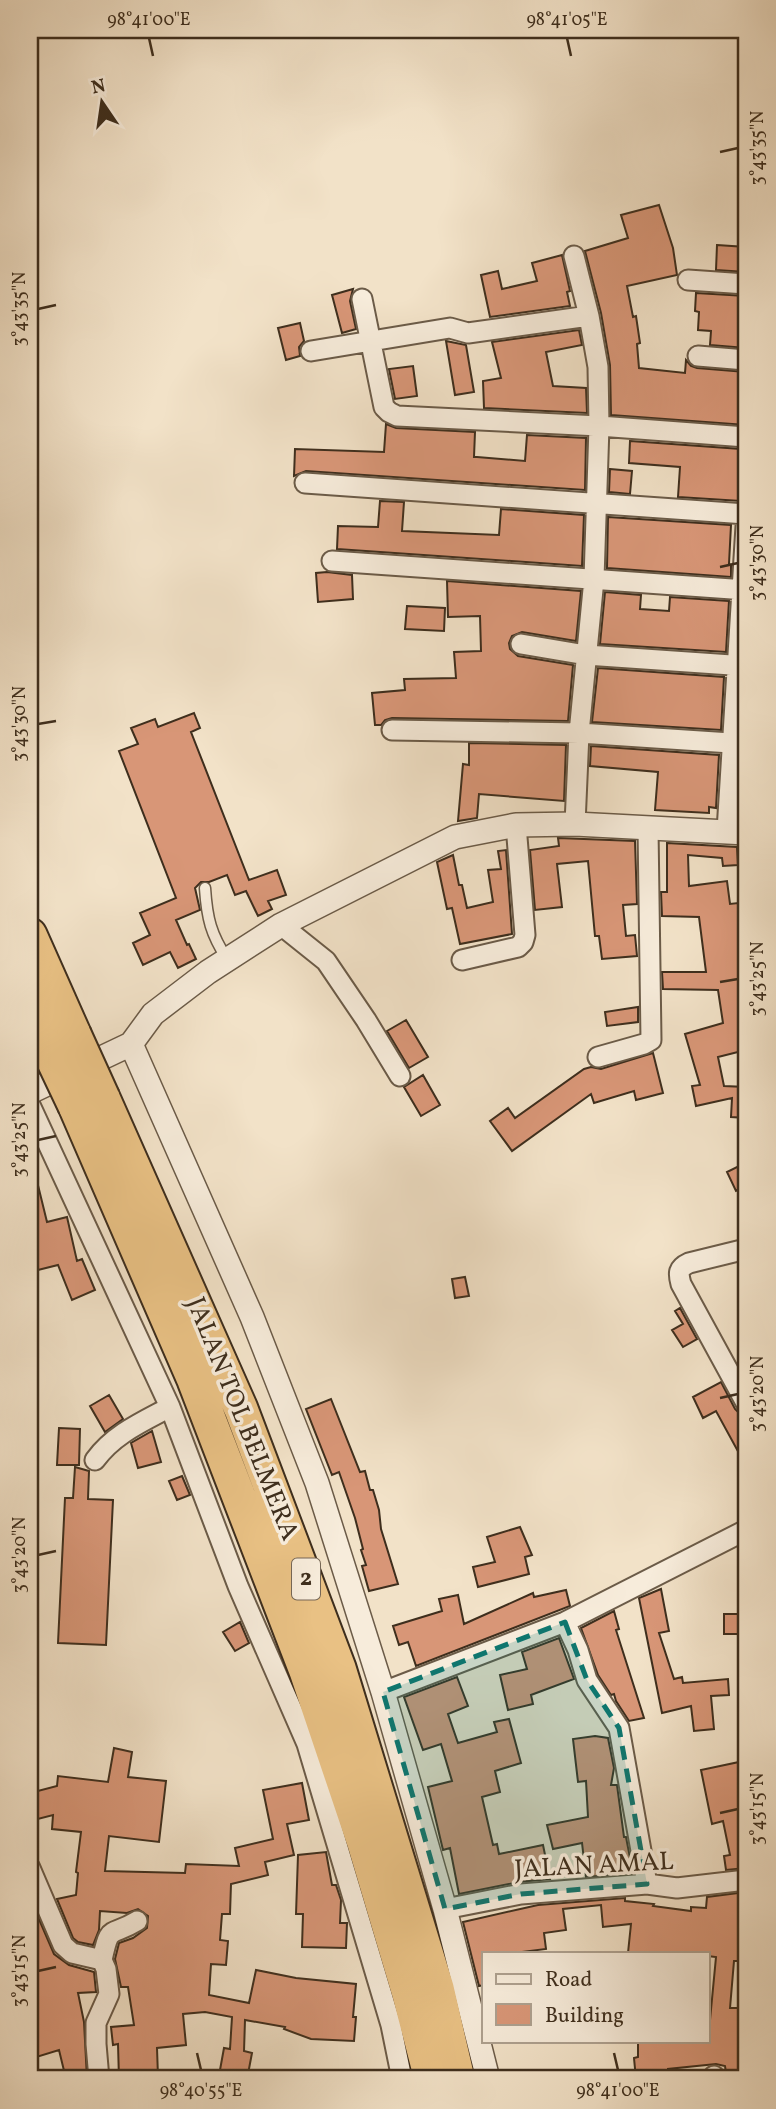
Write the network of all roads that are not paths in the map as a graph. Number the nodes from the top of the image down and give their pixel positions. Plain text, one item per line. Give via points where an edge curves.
1 (574, 256) dead end
2 (688, 280) dead end
3 (746, 284) edge
4 (362, 299) dead end
5 (589, 316) junction
6 (371, 340) junction
7 (311, 351) dead end
8 (698, 356) dead end
9 (746, 360) edge
10 (598, 426) junction
11 (746, 437) edge
12 (305, 484) dead end
13 (597, 503) junction
14 (746, 514) edge
15 (746, 526) edge
16 (332, 561) dead end
17 (594, 579) junction
18 (744, 590) edge
19 (521, 644) dead end
20 (586, 655) junction
21 (742, 666) edge
22 (392, 730) dead end
23 (579, 733) junction
24 (739, 744) edge
25 (575, 824) junction
26 (516, 825) junction
27 (648, 828) junction
28 (737, 832) edge
29 (205, 888) dead end
30 (281, 925) junction
31 (30, 935) edge
32 (227, 960) junction
33 (462, 960) dead end
34 (30, 1007) edge
35 (60, 1039) junction
36 (131, 1044) junction
37 (598, 1057) dead end
38 (400, 1076) dead end
39 (31, 1096) edge
40 (89, 1102) junction
41 (746, 1249) edge
42 (746, 1403) edge
43 (170, 1407) junction
44 (95, 1460) dead end
45 (746, 1530) edge
46 (565, 1622) junction
47 (383, 1692) junction
48 (30, 1868) edge
49 (746, 1880) edge
50 (647, 1884) junction
51 (445, 1909) junction
52 (137, 1921) dead end
53 (102, 1960) junction
54 (99, 2079) edge
55 (402, 2079) edge
56 (431, 2079) edge
57 (458, 2079) edge
58 (488, 2079) edge

1 - 5 street
2 - 3 street
4 - 6 street
5 - 6 street via 468,333 450,328
5 - 10 street via 598,367
6 - 7 street
6 - 10 street via 384,407 397,416
8 - 9 street
10 - 11 street
10 - 13 street
12 - 13 street
13 - 14 street
13 - 17 street
15 - 18 street
16 - 17 street
17 - 18 street
17 - 20 street
18 - 21 street
19 - 20 street
20 - 21 street
20 - 23 street
21 - 24 street
22 - 23 street
23 - 24 street
23 - 25 street
24 - 28 street
25 - 26 street
25 - 27 street
26 - 30 street via 456,837
26 - 33 street via 523,942
27 - 28 street
27 - 37 street via 651,1040
29 - 32 lane via 206,916
30 - 32 street
30 - 38 street via 326,961
31 - 35 highway, JALAN TOL BELMERA / 2
32 - 36 street via 153,1014
34 - 35 highway, JALAN TOL BELMERA / 2
35 - 40 highway, JALAN TOL BELMERA / 2, bridge
36 - 39 street
36 - 47 street via 262,1342 317,1483
39 - 43 street
40 - 56 highway, JALAN TOL BELMERA / 2 via 306,1671 364,1843
40 - 57 highway, JALAN TOL BELMERA / 2 via 168,1242 240,1409 339,1668 437,1988
41 - 42 street via 689,1263 678,1273
43 - 44 street via 123,1432
43 - 55 street via 238,1586 307,1744 391,2025
45 - 46 street
46 - 47 street
46 - 50 street via 587,1680 619,1728
47 - 51 street
48 - 53 street via 63,1945 72,1953
49 - 50 street, JALAN AMAL via 677,1888
50 - 51 street, JALAN AMAL via 522,1894
51 - 58 street
52 - 53 street via 110,1933
53 - 54 street via 109,1994 96,2023

